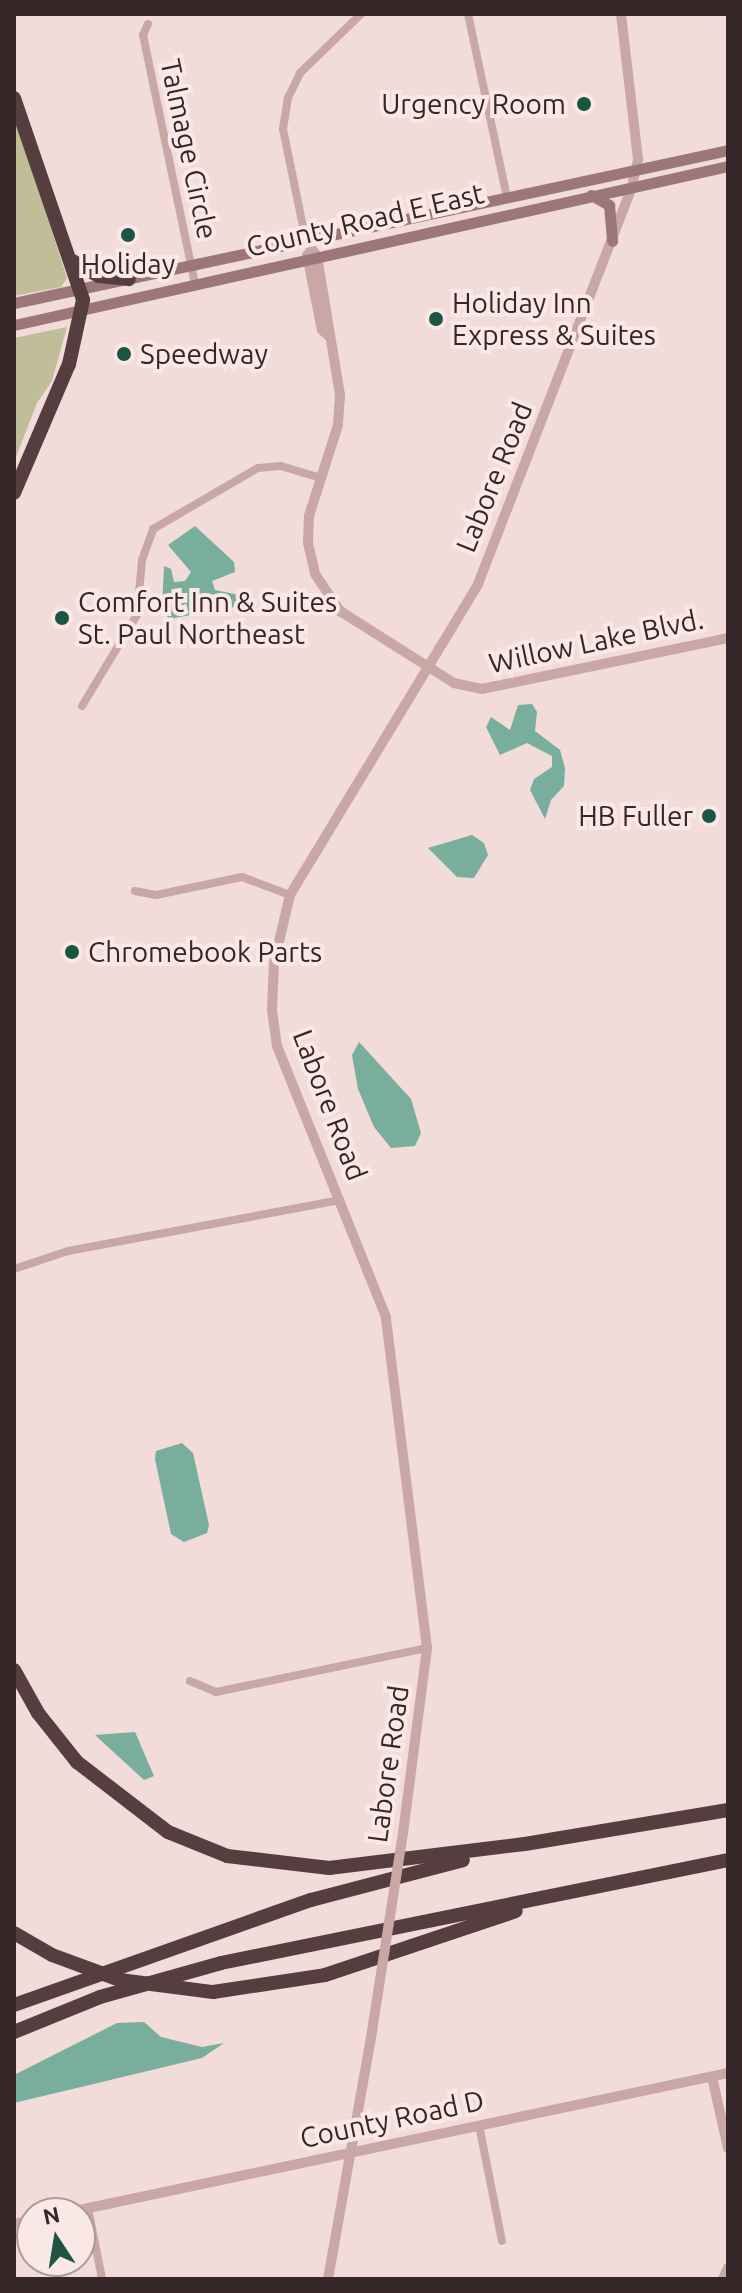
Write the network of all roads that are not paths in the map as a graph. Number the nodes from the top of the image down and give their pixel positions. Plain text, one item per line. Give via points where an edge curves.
1 (361, 14) edge
2 (468, 14) edge
3 (621, 14) edge
4 (148, 24) dead end
5 (14, 98) edge
6 (728, 150) edge
7 (728, 166) edge
8 (637, 169) junction
9 (632, 186) junction
10 (586, 196) junction
11 (507, 197) junction
12 (306, 241) junction
13 (612, 241) junction
14 (312, 257) junction
15 (71, 260) junction
16 (190, 266) junction
17 (129, 279) junction
18 (195, 284) junction
19 (81, 289) junction
20 (14, 303) edge
21 (83, 312) junction
22 (14, 325) edge
23 (321, 478) junction
24 (14, 493) edge
25 (728, 638) edge
26 (430, 669) junction
27 (82, 706) dead end
28 (135, 891) dead end
29 (290, 895) junction
30 (340, 1200) junction
31 (14, 1269) edge
32 (427, 1648) junction
33 (14, 1670) edge
34 (190, 1681) dead end
35 (728, 1810) edge
36 (525, 1844) junction
37 (728, 1860) edge
38 (550, 1898) junction
39 (14, 1933) edge
40 (14, 2005) edge
41 (14, 2032) edge
42 (728, 2073) edge
43 (712, 2077) junction
44 (479, 2125) junction
45 (728, 2148) edge
46 (351, 2153) junction
47 (96, 2206) edge
48 (502, 2241) dead end
49 (96, 2249) edge
50 (728, 2268) edge
51 (102, 2279) edge
52 (328, 2279) edge
53 (723, 2279) edge

1 - 12 street via 300,73 288,98 283,129
2 - 11 street
3 - 8 street, Labore Road
4 - 16 street, Talmage Circle via 143,35
5 - 15 highway
6 - 8 main road, County Road E East
7 - 9 main road, County Road E East
8 - 9 street, Labore Road
8 - 11 main road, County Road E East
9 - 10 main road, County Road E East
9 - 13 street, Labore Road
10 - 13 main road via 608,204
10 - 14 main road, County Road E East
11 - 12 main road, County Road E East
12 - 14 street, Willow Lake Blvd.
12 - 16 main road, County Road E East
13 - 26 street, Labore Road via 478,584
14 - 18 main road, County Road E East
14 - 23 street, Willow Lake Blvd. via 332,328 340,410
15 - 17 highway via 99,276
15 - 19 highway
16 - 17 main road, County Road E East
16 - 18 street, Talmage Circle
17 - 19 main road, County Road E East
18 - 21 main road, County Road E East
19 - 20 main road, County Road E East
19 - 21 highway
21 - 22 main road, County Road E East
21 - 24 highway via 69,364
23 - 26 street, Willow Lake Blvd. via 308,530 311,560 322,589 351,621
23 - 27 street via 281,466 258,468 164,518 146,542 130,632
25 - 26 street, Willow Lake Blvd. via 493,688 466,687
26 - 29 street, Labore Road
28 - 29 street via 156,895 242,877
29 - 30 street, Labore Road via 274,963 277,1046
30 - 31 street via 68,1251
30 - 32 street, Labore Road via 386,1317
32 - 34 street via 216,1692
32 - 46 street, Labore Road, bridge
33 - 36 highway via 38,1713 77,1762 168,1832 227,1856 329,1868
35 - 36 highway
36 - 40 highway via 311,1900
37 - 38 highway
38 - 39 highway, bridge via 469,1930 325,1975 213,1992 120,1980 52,1955
38 - 41 highway via 179,1973 100,1997
42 - 43 street, County Road D
43 - 44 street, County Road D
43 - 45 street
44 - 46 street, County Road D
44 - 48 street
46 - 47 street, County Road D
46 - 52 street, Labore Road
49 - 51 street
50 - 53 street

